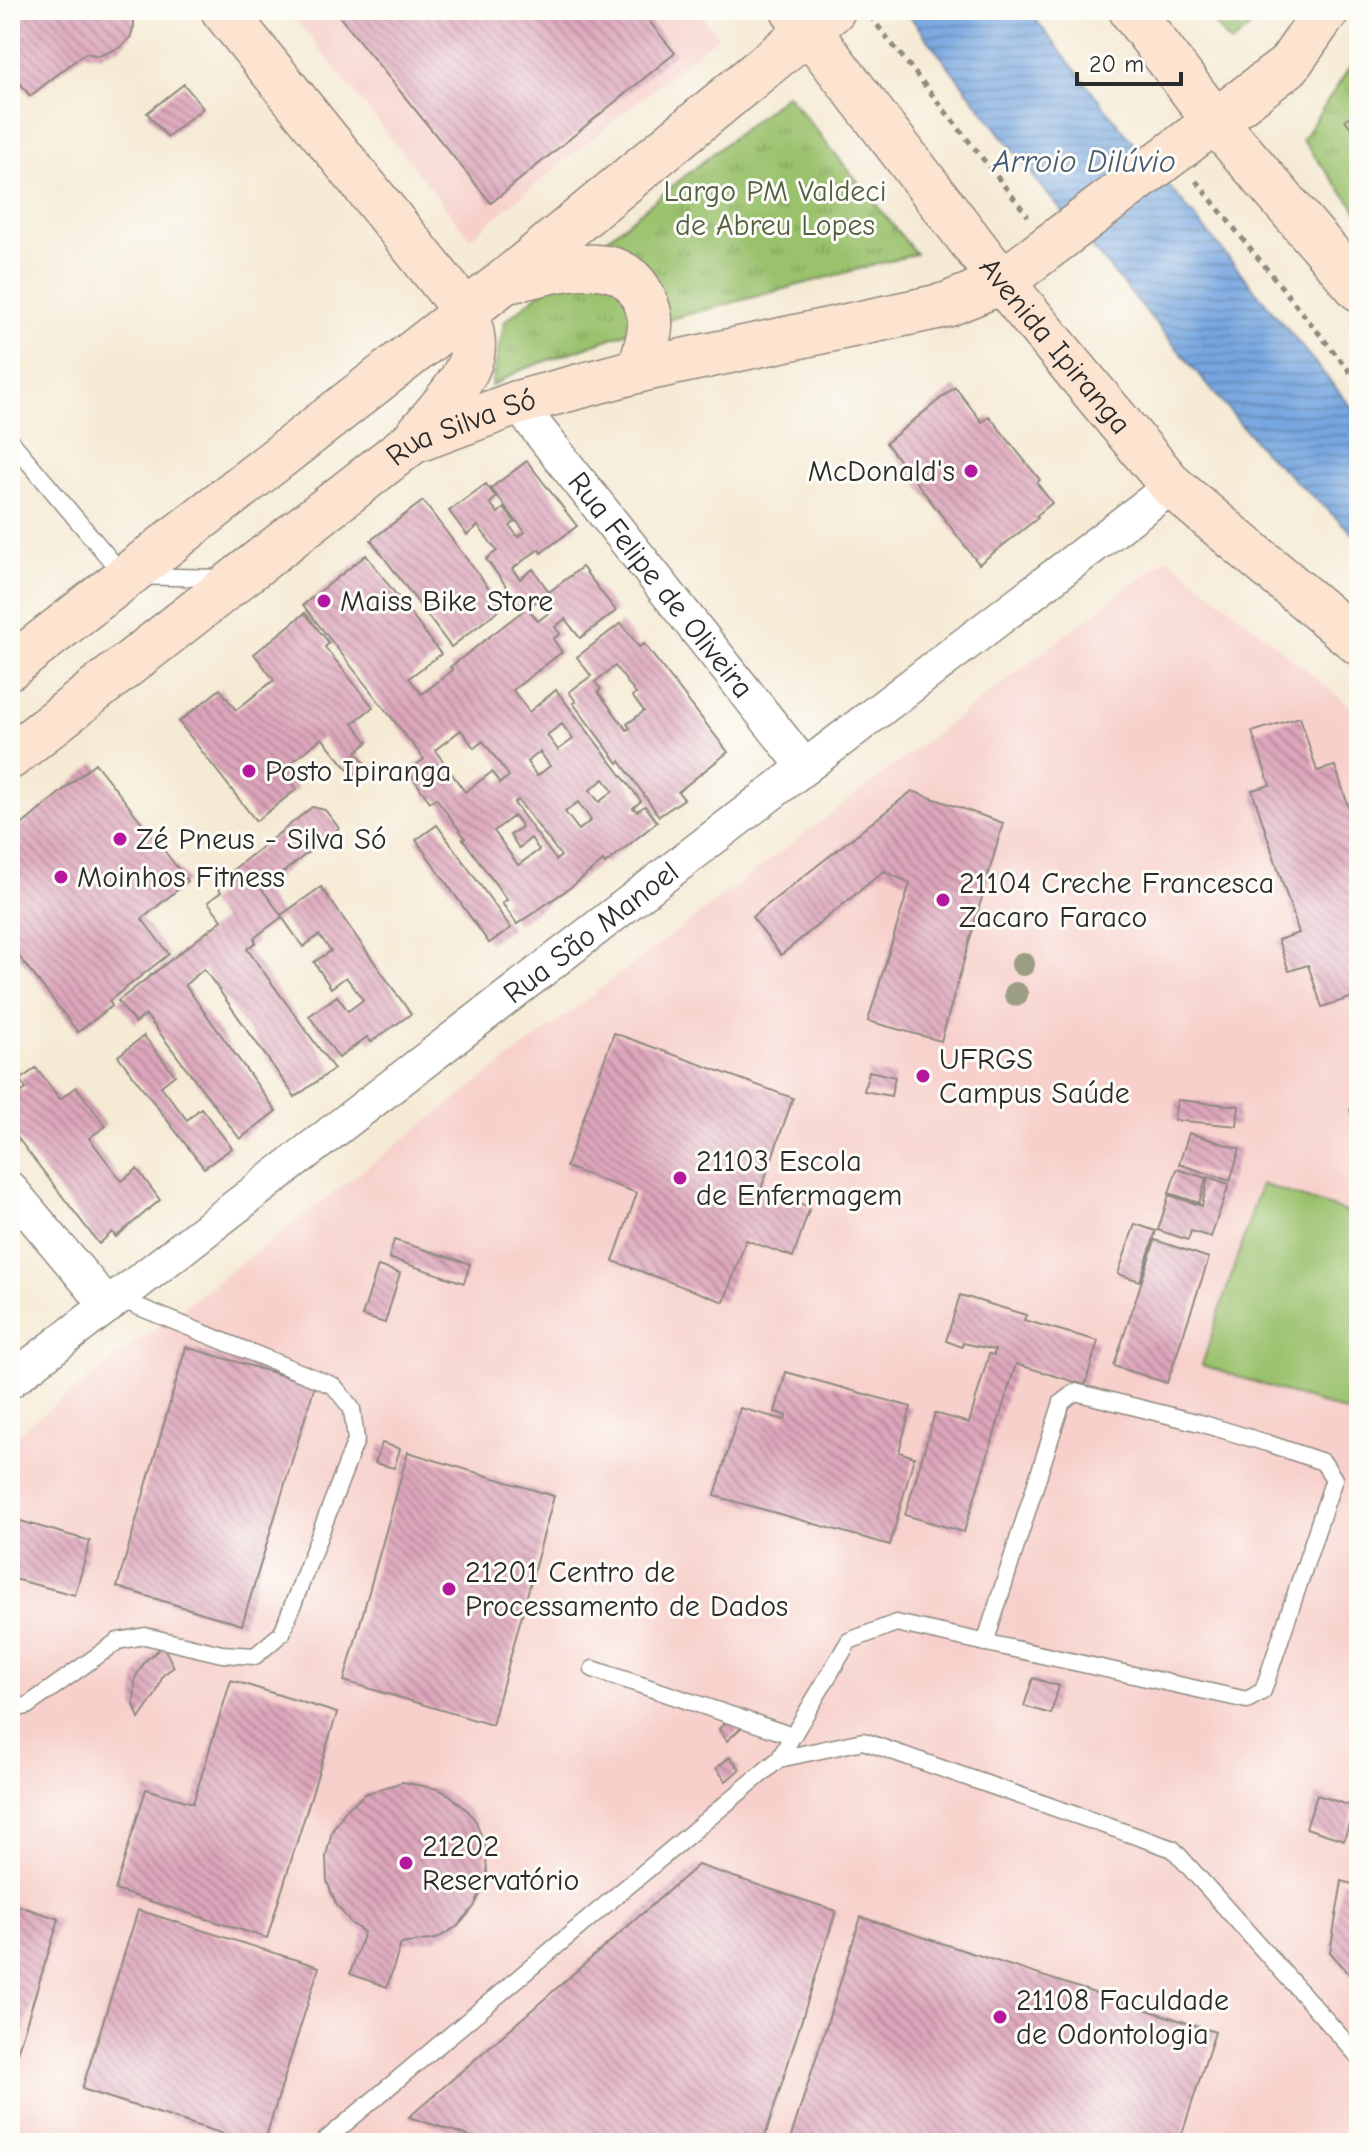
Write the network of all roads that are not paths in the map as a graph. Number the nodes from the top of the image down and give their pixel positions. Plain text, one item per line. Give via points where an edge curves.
1 (223, 10) edge
2 (1131, 10) edge
3 (1327, 10) edge
4 (812, 16) edge
5 (1214, 120) junction
6 (505, 281) junction
7 (1002, 282) junction
8 (1359, 289) edge
9 (466, 312) junction
10 (640, 370) junction
11 (517, 403) junction
12 (10, 440) edge
13 (412, 442) junction
14 (1172, 486) junction
15 (124, 576) junction
16 (241, 578) junction
17 (1359, 643) edge
18 (10, 667) edge
19 (10, 757) edge
20 (805, 767) junction
21 (10, 1189) edge
22 (113, 1302) junction
23 (10, 1381) edge
24 (985, 1643) junction
25 (593, 1669) dead end
26 (10, 1710) edge
27 (793, 1736) junction
28 (779, 1759) junction
29 (1359, 2057) edge
30 (322, 2143) edge

1 - 9 main road
2 - 5 main road
3 - 5 main road via 1288,66
4 - 6 main road
4 - 7 main road, Avenida Ipiranga
5 - 7 main road, Rua Silva Só via 1166,156 1039,231
5 - 8 main road
6 - 9 main road
6 - 10 main road via 593,266 628,277 641,291 651,326
7 - 10 main road, Rua Silva Só via 946,305
7 - 14 main road, Avenida Ipiranga
9 - 13 main road via 473,352 467,371
9 - 15 main road
10 - 11 main road, Rua Silva Só
11 - 13 main road, Rua Silva Só
11 - 20 street, Rua Felipe de Oliveira
12 - 15 lane
13 - 16 main road, Rua Silva Só
14 - 17 main road, Avenida Ipiranga
14 - 20 street, Rua São Manoel
15 - 16 lane
15 - 18 main road
16 - 19 main road, Rua Silva Só
20 - 22 street, Rua São Manoel
21 - 22 street
22 - 23 street, Rua São Manoel
22 - 26 lane via 249,1349 334,1386 352,1409 356,1440 282,1633 255,1656 145,1636 118,1641 27,1706
24 - 24 lane via 1247,1700 1263,1691 1334,1479 1323,1462 1267,1443 1075,1392 1062,1402
24 - 27 lane via 896,1623 849,1641
25 - 27 lane
27 - 28 lane
28 - 29 lane via 863,1741 1173,1849
28 - 30 lane

